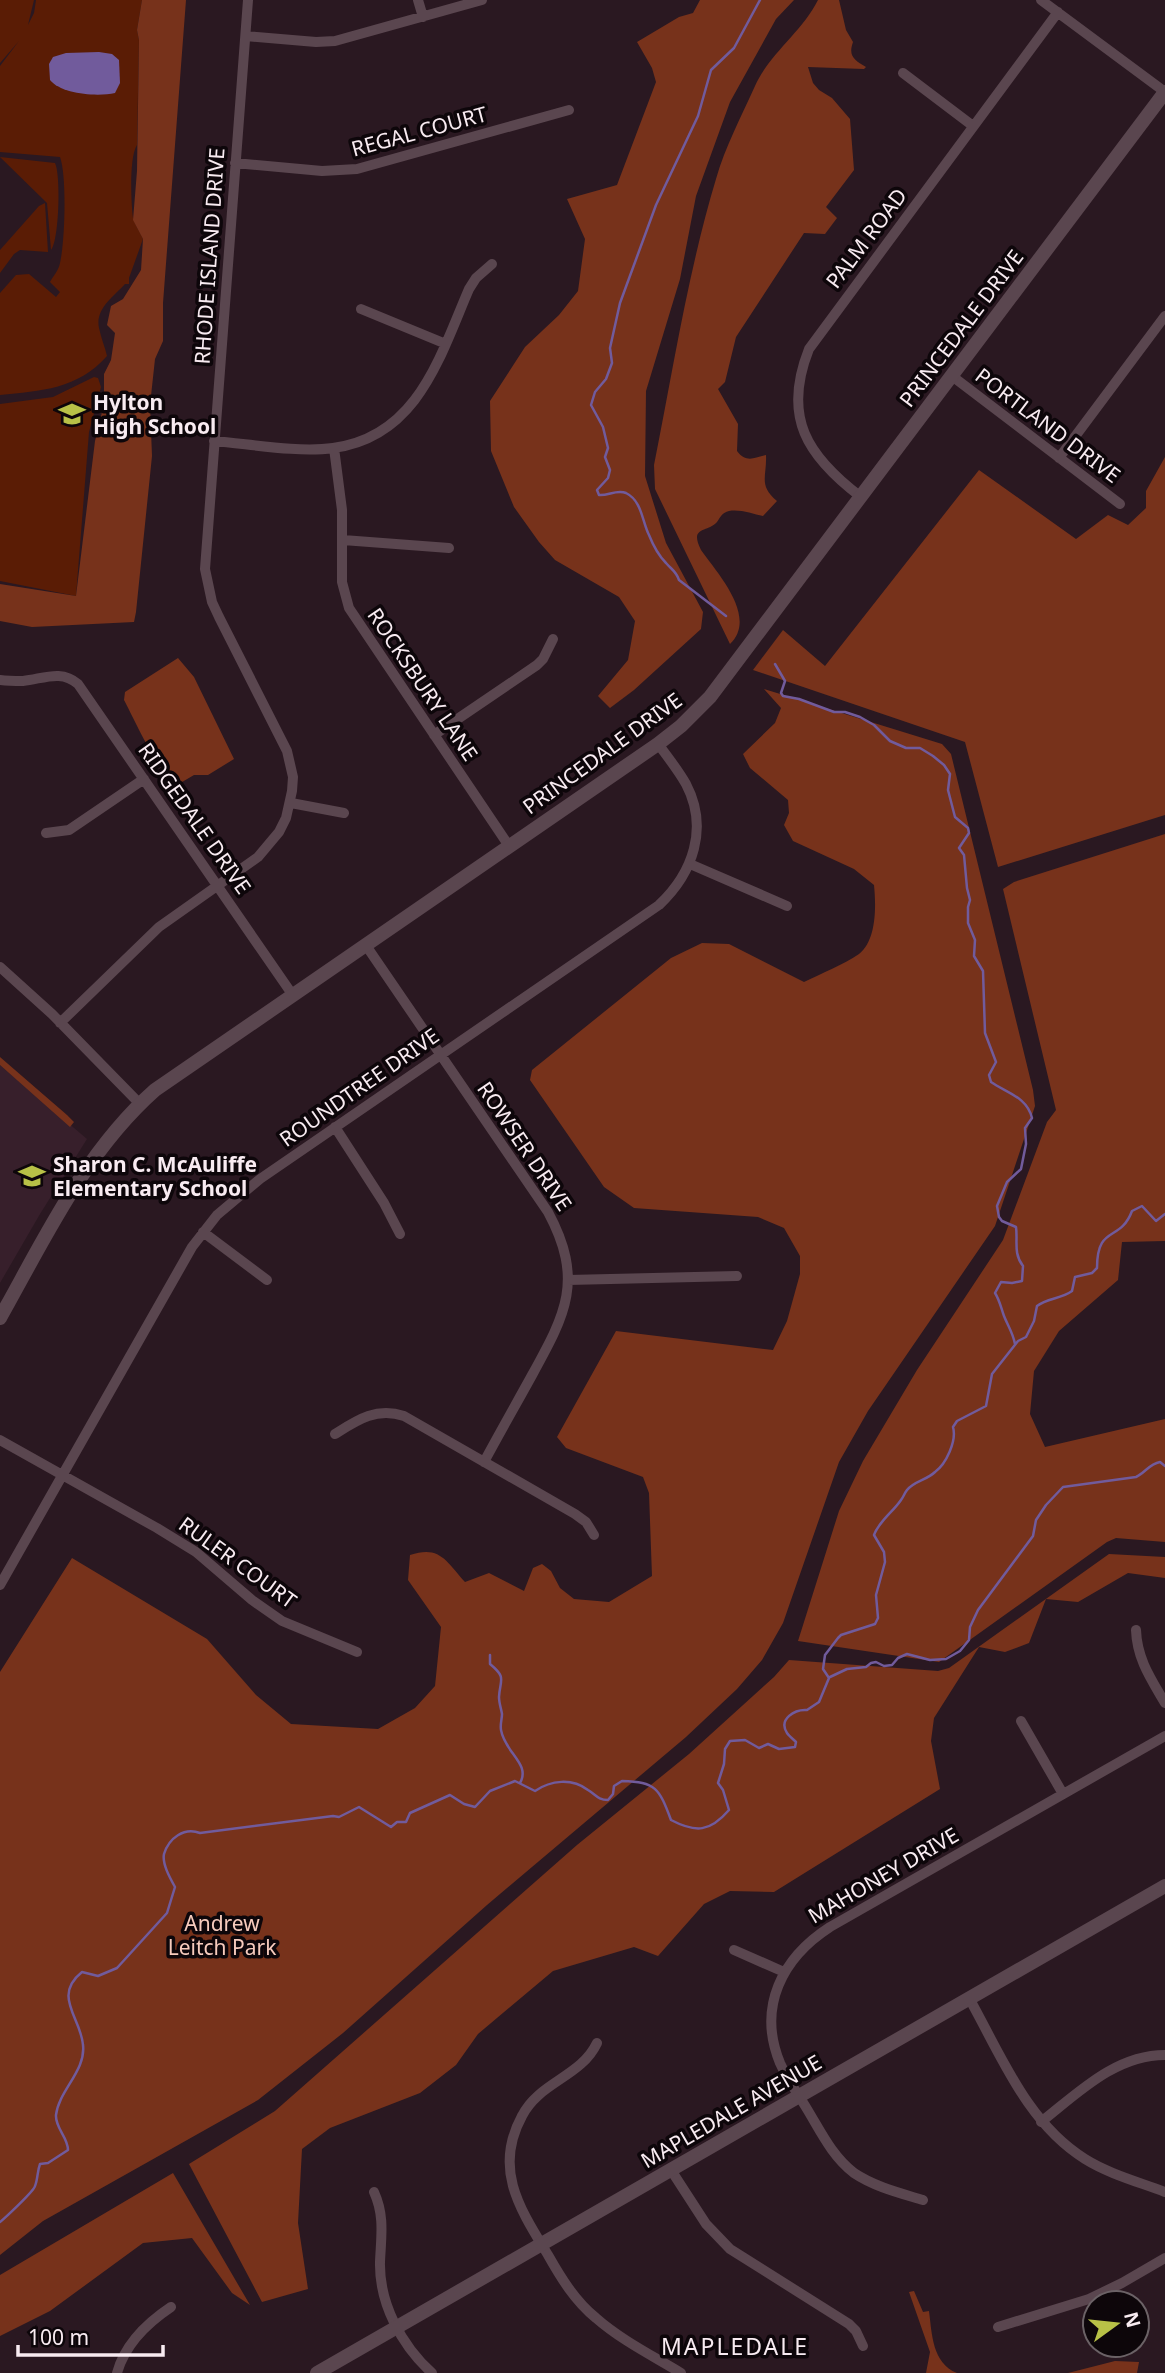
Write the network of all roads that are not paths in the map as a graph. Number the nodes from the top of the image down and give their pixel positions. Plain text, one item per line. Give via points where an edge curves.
1 (248, 0) edge
2 (418, 0) edge
3 (482, 0) edge
4 (1041, 0) edge
5 (1058, 12) junction
6 (423, 17) junction
7 (246, 36) junction
8 (904, 73) dead end
9 (1165, 92) edge
10 (569, 110) dead end
11 (974, 125) junction
12 (235, 163) junction
13 (492, 264) dead end
14 (361, 309) dead end
15 (1165, 316) edge
16 (446, 344) junction
17 (952, 376) junction
18 (215, 441) junction
19 (334, 448) junction
20 (1059, 458) junction
21 (861, 497) junction
22 (1120, 504) dead end
23 (343, 540) junction
24 (449, 548) dead end
25 (553, 639) dead end
26 (0, 680) edge
27 (434, 735) junction
28 (658, 744) junction
29 (144, 779) junction
30 (291, 803) junction
31 (345, 813) dead end
32 (47, 833) dead end
33 (509, 846) junction
34 (690, 864) junction
35 (217, 886) junction
36 (787, 906) dead end
37 (365, 944) junction
38 (0, 967) edge
39 (292, 994) junction
40 (60, 1023) junction
41 (440, 1054) junction
42 (139, 1104) junction
43 (335, 1127) junction
44 (203, 1232) junction
45 (400, 1234) dead end
46 (737, 1276) dead end
47 (267, 1280) dead end
48 (568, 1280) junction
49 (0, 1318) edge
50 (335, 1434) dead end
51 (0, 1440) edge
52 (484, 1462) junction
53 (62, 1476) junction
54 (594, 1535) dead end
55 (0, 1585) edge
56 (1136, 1630) dead end
57 (358, 1652) dead end
58 (1165, 1703) edge
59 (1021, 1721) dead end
60 (1165, 1736) edge
61 (1063, 1794) junction
62 (1165, 1886) edge
63 (734, 1950) dead end
64 (784, 1972) junction
65 (970, 1998) junction
66 (597, 2043) dead end
67 (1165, 2054) edge
68 (799, 2096) junction
69 (1041, 2122) junction
70 (671, 2170) junction
71 (374, 2192) dead end
72 (1165, 2192) edge
73 (923, 2200) dead end
74 (541, 2244) junction
75 (1165, 2258) edge
76 (171, 2307) dead end
77 (397, 2327) junction
78 (998, 2327) dead end
79 (863, 2346) dead end
80 (117, 2373) edge
81 (317, 2373) edge
82 (432, 2373) edge
83 (681, 2373) edge

1 - 7 street, RHODE ISLAND DRIVE
2 - 6 street
3 - 6 street
4 - 5 street
5 - 9 street
5 - 11 street, PALM ROAD
6 - 7 street via 335,41
7 - 12 street, RHODE ISLAND DRIVE
8 - 11 street
9 - 17 street, PRINCEDALE DRIVE
10 - 12 street, REGAL COURT via 358,169 321,171
11 - 21 street, PALM ROAD via 817,336 803,364 798,404 810,445 828,470
12 - 18 street, RHODE ISLAND DRIVE
13 - 16 street via 469,289
14 - 16 street
15 - 20 street
16 - 19 street via 430,378 405,412 373,435
17 - 20 street, PORTLAND DRIVE
17 - 21 street, PRINCEDALE DRIVE
18 - 19 street
18 - 30 street, RHODE ISLAND DRIVE via 205,569 208,585 219,617 287,751 293,777
19 - 23 street, ROCKSBURY LANE
20 - 22 street, PORTLAND DRIVE
21 - 28 street, PRINCEDALE DRIVE via 710,697
23 - 24 street
23 - 27 street, ROCKSBURY LANE via 342,582 349,608
25 - 27 street via 537,665
26 - 29 street, RIDGEDALE DRIVE via 71,678
27 - 33 street, ROCKSBURY LANE
28 - 33 street, PRINCEDALE DRIVE
28 - 34 street, ROUNDTREE DRIVE via 687,786 695,808 696,843
29 - 32 street via 75,826
29 - 35 street, RIDGEDALE DRIVE
30 - 31 street
30 - 35 street, RHODE ISLAND DRIVE via 269,845
33 - 37 street, PRINCEDALE DRIVE
34 - 36 street
34 - 41 street, ROUNDTREE DRIVE via 659,905
35 - 39 street, RIDGEDALE DRIVE
35 - 40 street, RHODE ISLAND DRIVE via 159,928
37 - 39 street, PRINCEDALE DRIVE
37 - 41 street, ROWSER DRIVE
38 - 40 street
39 - 42 street, PRINCEDALE DRIVE
40 - 42 street
41 - 43 street, ROUNDTREE DRIVE
41 - 48 street, ROWSER DRIVE via 548,1212 562,1243
42 - 49 street, PRINCEDALE DRIVE via 87,1166
43 - 44 street, ROUNDTREE DRIVE via 234,1199
43 - 45 street
44 - 47 street
44 - 53 street, ROUNDTREE DRIVE
46 - 48 street
48 - 52 street, ROWSER DRIVE via 558,1329
50 - 52 street via 366,1416 396,1414
51 - 53 street, RULER COURT
52 - 54 street via 575,1514
53 - 55 street, ROUNDTREE DRIVE
53 - 57 street, RULER COURT via 196,1552 282,1620
56 - 58 street via 1142,1664
59 - 61 street
60 - 61 street, MAHONEY DRIVE
61 - 64 street, MAHONEY DRIVE via 821,1932
62 - 65 street, MAPLEDALE AVENUE
63 - 64 street
64 - 68 street, MAHONEY DRIVE via 773,2003 772,2033 780,2062
65 - 68 street, MAPLEDALE AVENUE
65 - 69 street
66 - 74 street via 582,2064 534,2098 512,2141 513,2190
67 - 69 street via 1116,2066
68 - 70 street, MAPLEDALE AVENUE
68 - 73 street, MAHONEY DRIVE via 844,2165 877,2185
69 - 72 street via 1087,2160
70 - 74 street, MAPLEDALE AVENUE
70 - 79 street via 706,2224 730,2249 849,2324
71 - 77 street via 382,2215 382,2285
74 - 77 street, MAPLEDALE AVENUE
74 - 83 street via 594,2317
75 - 78 street via 1089,2299
76 - 80 street via 133,2342
77 - 81 street, MAPLEDALE AVENUE
77 - 82 street

